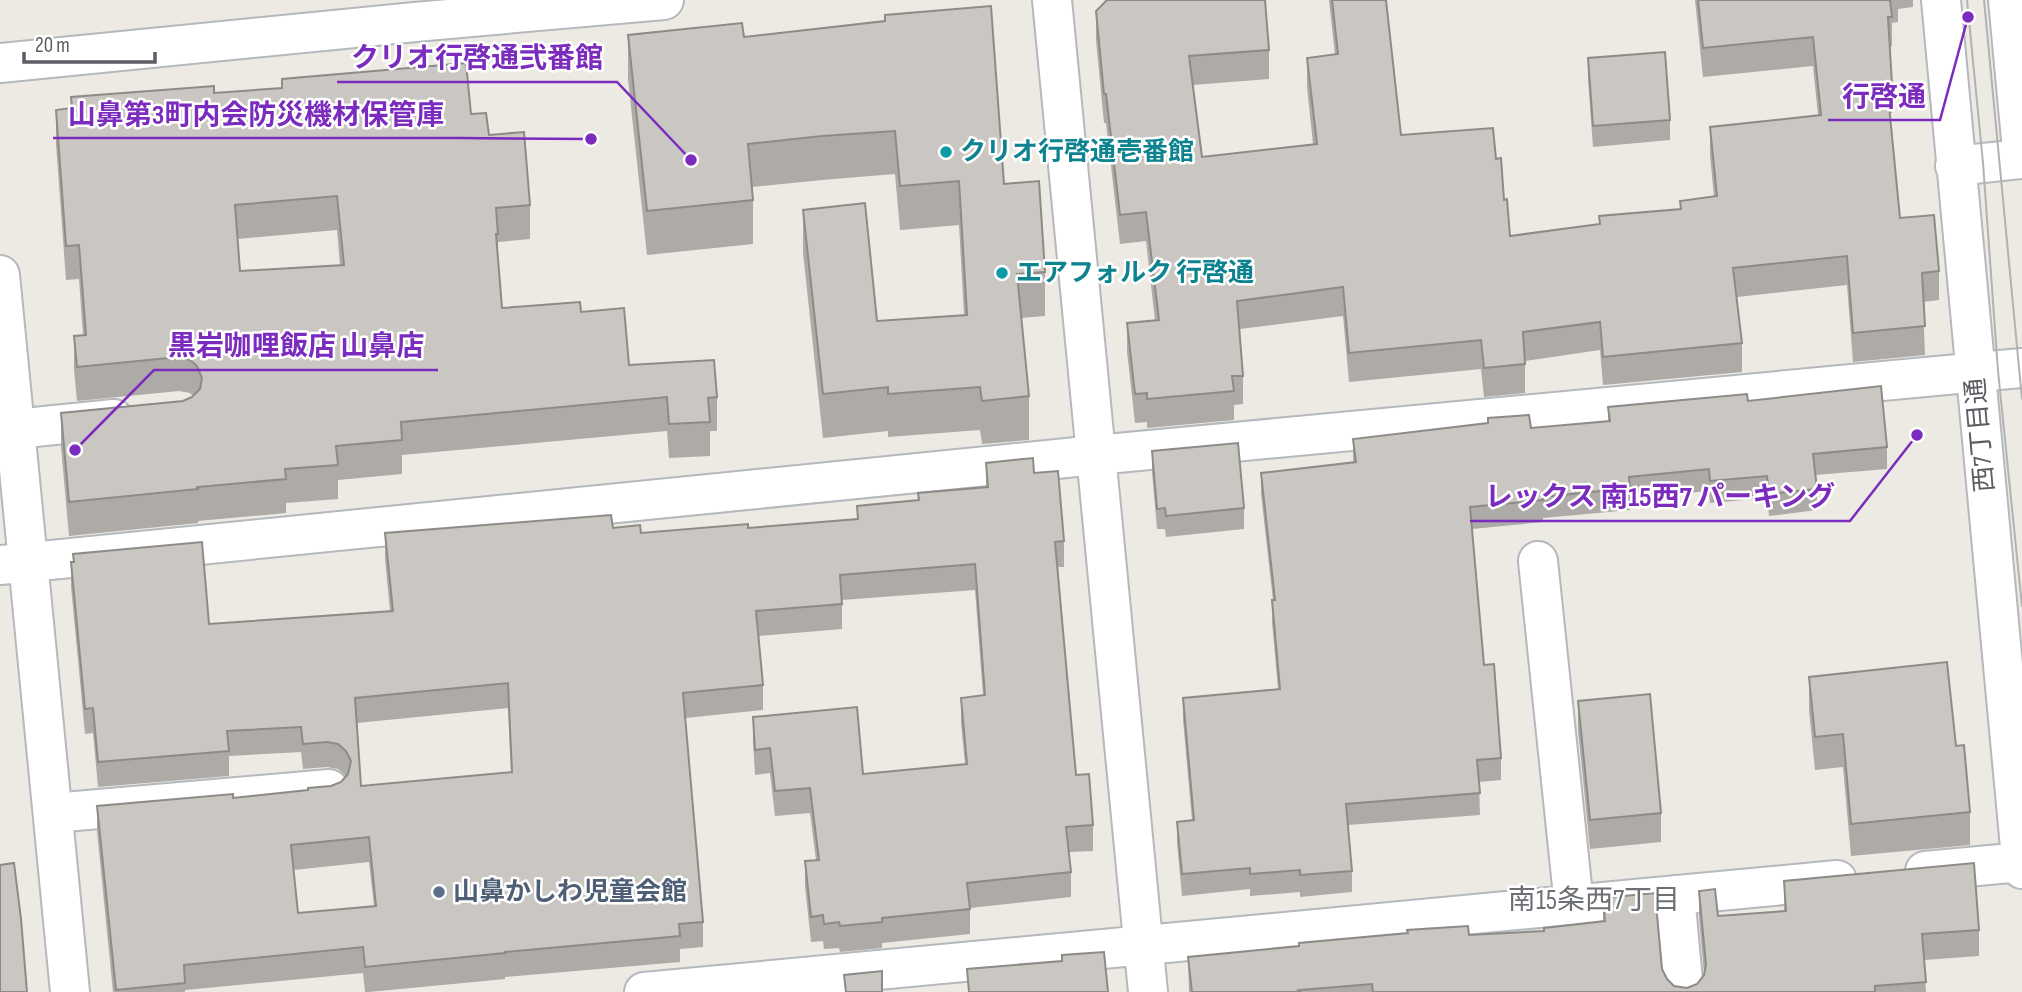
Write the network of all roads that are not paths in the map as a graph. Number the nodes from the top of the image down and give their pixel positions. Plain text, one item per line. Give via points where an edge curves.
1 (664, 0) edge
2 (1052, 0) edge
3 (1941, 0) edge
4 (2008, 0) edge
5 (414, 11) edge
6 (0, 64) edge
7 (2022, 150) edge
8 (2022, 159) edge
9 (1955, 166) junction
10 (0, 275) edge
11 (2022, 368) edge
12 (1975, 373) junction
13 (141, 417) edge
14 (15, 429) junction
15 (1096, 455) junction
16 (1538, 561) dead end
17 (14, 564) edge
18 (329, 789) edge
19 (52, 813) junction
20 (2022, 862) edge
21 (2022, 869) edge
22 (1675, 895) junction
23 (1574, 905) junction
24 (1143, 946) junction
25 (69, 992) edge
26 (644, 992) edge
27 (1148, 992) edge
28 (1684, 992) edge

1 - 5 street
2 - 15 street
3 - 9 street, 西7丁目通
4 - 7 street
5 - 6 street
8 - 9 street
9 - 12 street, 西7丁目通
10 - 14 street
11 - 12 street
12 - 15 street
12 - 20 street, 西7丁目通
13 - 14 street
14 - 17 street
15 - 17 street
15 - 24 street
16 - 23 street
17 - 19 street
18 - 19 street
19 - 25 street
20 - 21 street, 西7丁目通
20 - 22 street
22 - 23 street
22 - 28 street
23 - 24 street
24 - 26 street
24 - 27 street

